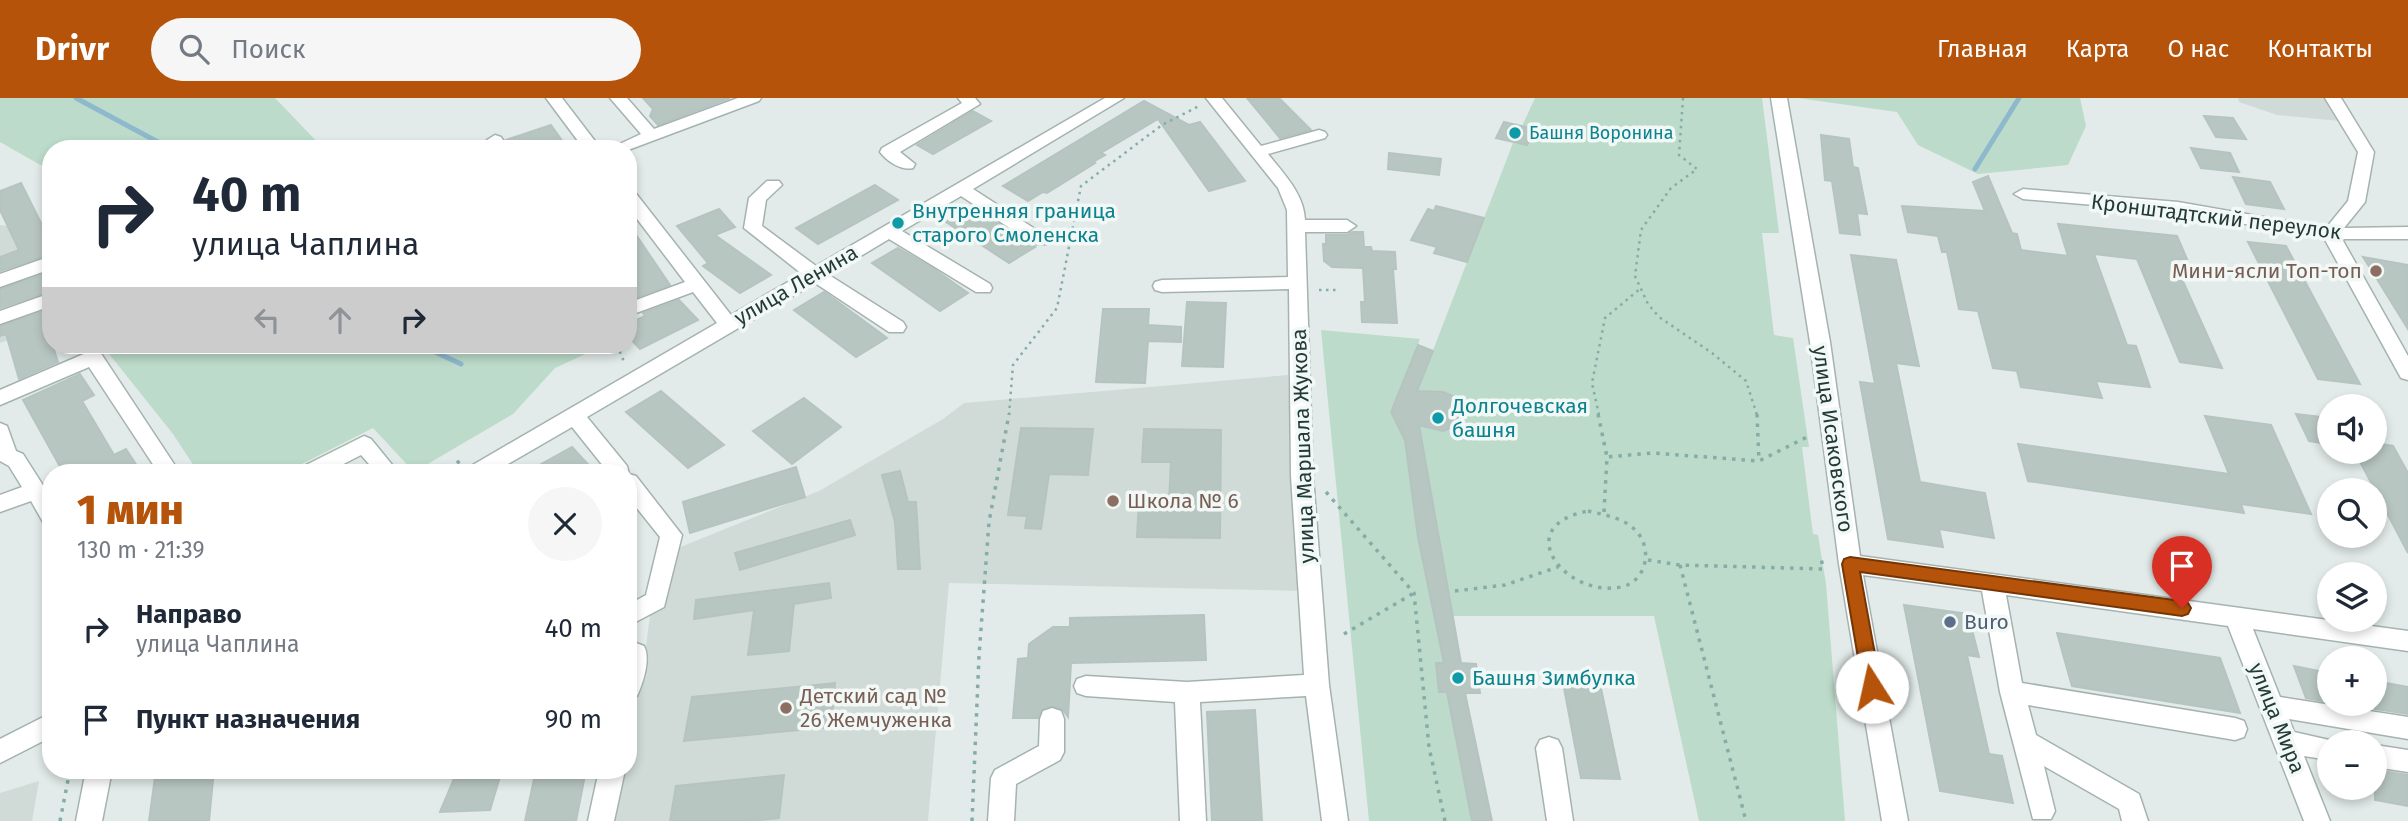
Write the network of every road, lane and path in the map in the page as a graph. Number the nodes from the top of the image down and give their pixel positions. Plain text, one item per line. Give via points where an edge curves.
1 (554, 98) edge
2 (618, 98) edge
3 (753, 98) edge
4 (966, 98) edge
5 (1116, 98) edge
6 (1683, 98) edge
7 (1779, 98) edge
8 (2333, 98) edge
9 (1210, 100) edge
10 (1319, 135) dead end
11 (651, 136) junction
12 (586, 140) edge
13 (637, 141) edge
14 (1257, 152) junction
15 (906, 164) dead end
16 (773, 185) dead end
17 (961, 189) junction
18 (2023, 194) dead end
19 (637, 207) edge
20 (1298, 226) junction
21 (1347, 226) dead end
22 (888, 231) junction
23 (2408, 233) edge
24 (2330, 234) junction
25 (1040, 240) dead end
26 (42, 265) edge
27 (815, 274) junction
28 (0, 281) edge
29 (1297, 283) junction
30 (697, 284) junction
31 (1163, 286) dead end
32 (983, 288) dead end
33 (1641, 288) junction
34 (42, 302) edge
35 (637, 307) edge
36 (0, 318) edge
37 (728, 325) junction
38 (896, 327) dead end
39 (84, 354) edge
40 (92, 354) edge
41 (2408, 373) edge
42 (0, 398) edge
43 (574, 415) junction
44 (0, 431) edge
45 (1809, 436) dead end
46 (7, 455) edge
47 (1607, 457) junction
48 (1759, 461) junction
49 (160, 464) edge
50 (326, 464) edge
51 (381, 464) edge
52 (491, 464) edge
53 (614, 464) edge
54 (35, 491) junction
55 (1326, 492) dead end
56 (637, 493) edge
57 (42, 502) edge
58 (0, 504) edge
59 (1604, 513) junction
60 (1821, 557) dead end
61 (1648, 560) junction
62 (1850, 564) junction
63 (1680, 565) junction
64 (1558, 567) junction
65 (1993, 583) junction
66 (1455, 591) dead end
67 (1414, 593) junction
68 (637, 612) edge
69 (2236, 616) junction
70 (1344, 634) dead end
71 (2408, 641) edge
72 (1317, 685) junction
73 (1086, 686) dead end
74 (1188, 692) junction
75 (2012, 692) junction
76 (2272, 706) junction
77 (1052, 719) dead end
78 (2408, 728) edge
79 (42, 729) edge
80 (2235, 729) dead end
81 (2025, 742) junction
82 (2286, 742) junction
83 (2317, 747) edge
84 (1549, 748) dead end
85 (0, 752) edge
86 (2387, 758) edge
87 (2408, 761) edge
88 (68, 779) edge
89 (97, 779) edge
90 (610, 779) edge
91 (2042, 811) dead end
92 (60, 821) edge
93 (89, 821) edge
94 (601, 821) edge
95 (972, 821) edge
96 (1001, 821) edge
97 (1193, 821) edge
98 (1335, 821) edge
99 (1445, 821) edge
100 (1560, 821) edge
101 (1746, 821) edge
102 (1895, 821) edge
103 (2135, 821) edge
104 (2317, 821) edge

1 - 12 street
2 - 11 street
3 - 11 street
4 - 15 street via 972,104 888,152
5 - 17 street, улица Ленина
6 - 33 path via 1679,155 1697,169 1671,188 1642,230 1636,276
7 - 62 street, улица Исаковского
8 - 24 street via 2366,152 2356,202
9 - 14 street, улица Маршала Жукова
9 - 95 path via 1162,125 1082,186 1057,308 1013,365 1008,422 989,522
10 - 14 street
11 - 13 street
14 - 20 street, улица Маршала Жукова via 1290,195
16 - 27 street via 758,198 753,228
17 - 22 street, улица Ленина
17 - 25 street
18 - 24 street, Кронштадтский переулок via 2178,207
19 - 30 street
20 - 21 street
20 - 29 street, улица Маршала Жукова
22 - 27 street, улица Ленина
22 - 32 street
23 - 24 street, Кронштадтский переулок
24 - 41 street
26 - 28 street
27 - 37 street, улица Ленина
27 - 38 street
29 - 31 street
29 - 72 street, улица Маршала Жукова via 1301,476
30 - 35 street
30 - 37 street
33 - 47 path via 1605,318 1592,383
33 - 48 path via 1659,317 1746,381 1758,414
34 - 36 street
37 - 43 street, улица Ленина
39 - 42 street
40 - 49 street
43 - 52 street, улица Ленина
43 - 53 street
44 - 46 street
45 - 48 path
46 - 54 street
47 - 48 path via 1652,453
47 - 59 path
50 - 51 street via 364,444
54 - 57 street
54 - 58 street
55 - 67 path
56 - 68 street via 671,535 656,600
59 - 61 path via 1631,526 1647,548
59 - 64 path via 1572,513 1551,529 1550,554
60 - 63 path via 1823,569
61 - 63 path
61 - 64 path via 1635,582 1604,589 1571,578
62 - 65 street
62 - 102 street, улица Исаковского
63 - 101 path
64 - 66 path via 1505,585
65 - 69 street
65 - 75 street
67 - 70 path
67 - 99 path via 1429,747
69 - 71 street
69 - 76 street, улица Мира
72 - 74 street
72 - 98 street, улица Маршала Жукова
73 - 74 street
74 - 97 street
75 - 80 street
75 - 81 street
76 - 78 street
76 - 82 street, улица Мира
77 - 96 street via 1051,752 1004,778
79 - 85 street
81 - 91 street
81 - 103 street via 2130,802
82 - 83 street
82 - 104 street, улица Мира
84 - 100 street
86 - 87 street
88 - 92 path
89 - 93 street
90 - 94 street

